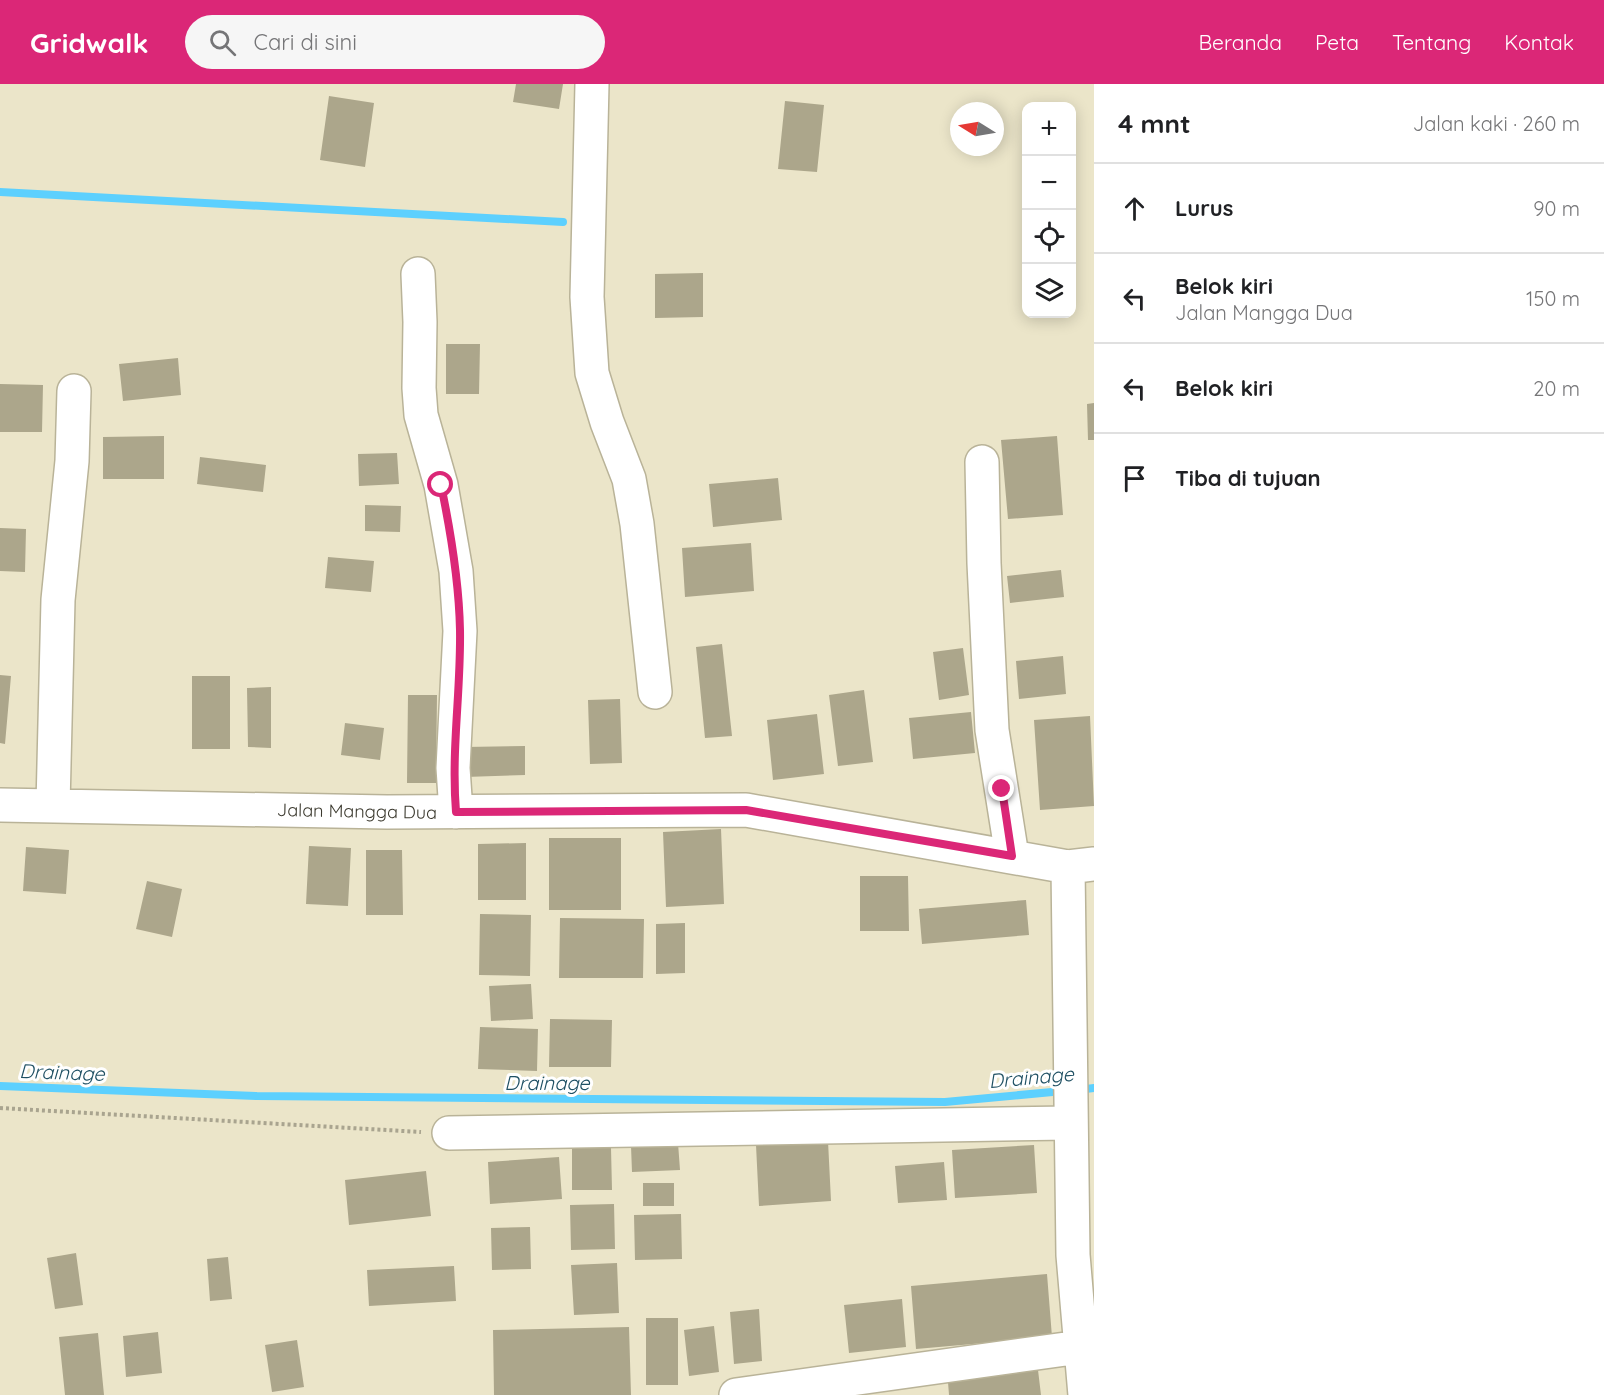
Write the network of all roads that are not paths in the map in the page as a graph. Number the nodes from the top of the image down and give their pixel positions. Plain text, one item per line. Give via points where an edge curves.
1 (592, 84) edge
2 (417, 273) dead end
3 (74, 391) dead end
4 (982, 462) dead end
5 (656, 692) dead end
6 (0, 805) edge
7 (53, 805) junction
8 (456, 812) junction
9 (1012, 856) junction
10 (1081, 865) edge
11 (1070, 1114) junction
12 (449, 1133) road end
13 (1080, 1347) junction
14 (736, 1395) edge
15 (1085, 1395) edge

1 - 5 street via 587,297 592,373 629,479
2 - 8 street via 418,388 456,571 460,631 453,768
3 - 7 street via 72,461 58,600
4 - 9 street via 992,730
6 - 7 street, Jalan Mangga Dua
7 - 8 street, Jalan Mangga Dua
8 - 9 street, Jalan Mangga Dua via 746,810
9 - 10 street, Jalan Mangga Dua
10 - 11 street via 1068,1035
11 - 12 street
11 - 13 street via 1073,1255
13 - 14 street
13 - 15 street

